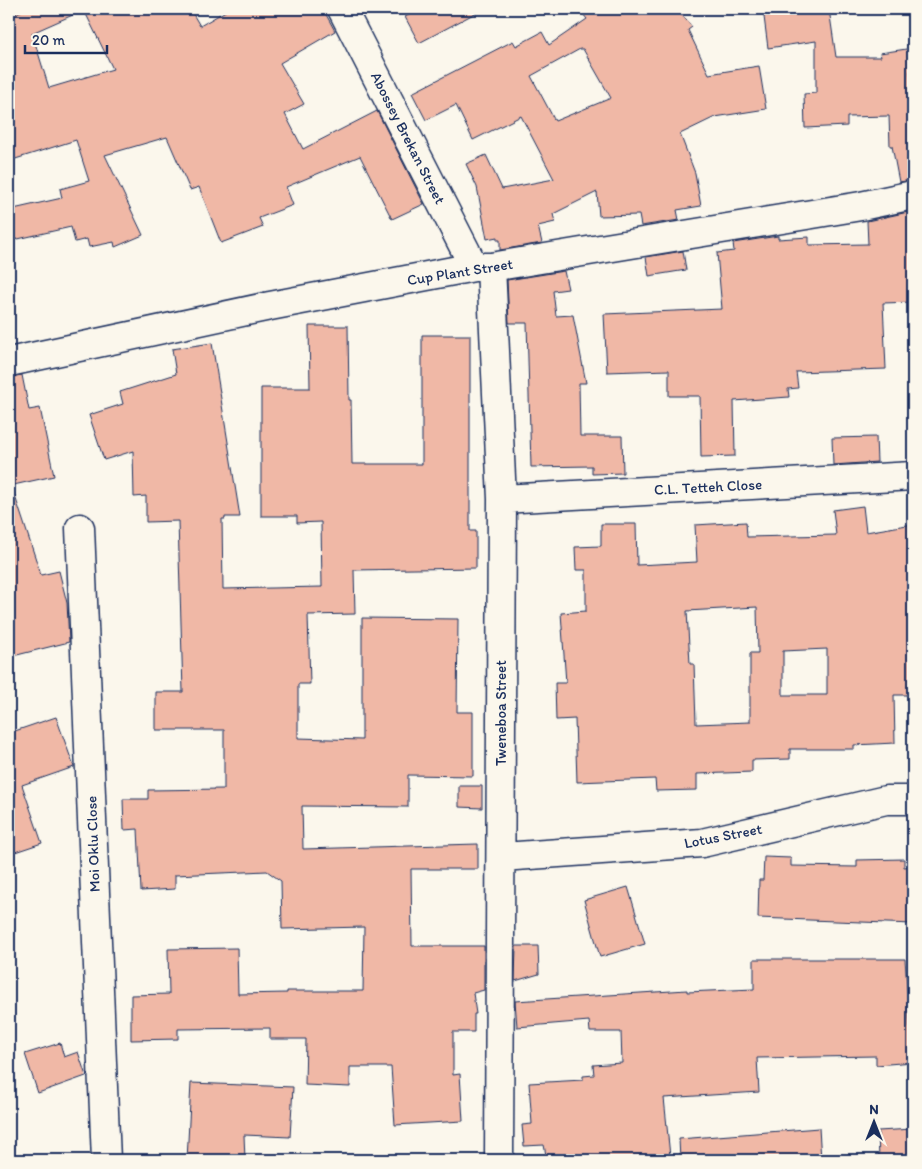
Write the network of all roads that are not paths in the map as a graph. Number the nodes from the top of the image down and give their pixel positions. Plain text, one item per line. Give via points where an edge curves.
1 (342, 9) edge
2 (913, 195) edge
3 (482, 267) junction
4 (9, 362) edge
5 (913, 476) edge
6 (502, 499) junction
7 (80, 528) dead end
8 (913, 800) edge
9 (501, 857) junction
10 (106, 1160) edge
11 (499, 1160) edge

1 - 3 street, Abossey Brekan Street
2 - 3 street, Cup Plant Street
3 - 4 street, Cup Plant Street via 270,306
3 - 6 street, Tweneboa Street
5 - 6 street, C.L. Tetteh Close
6 - 9 street, Tweneboa Street
7 - 10 street, Moi Oklu Close
8 - 9 street, Lotus Street via 886,800 702,842
9 - 11 street, Tweneboa Street

